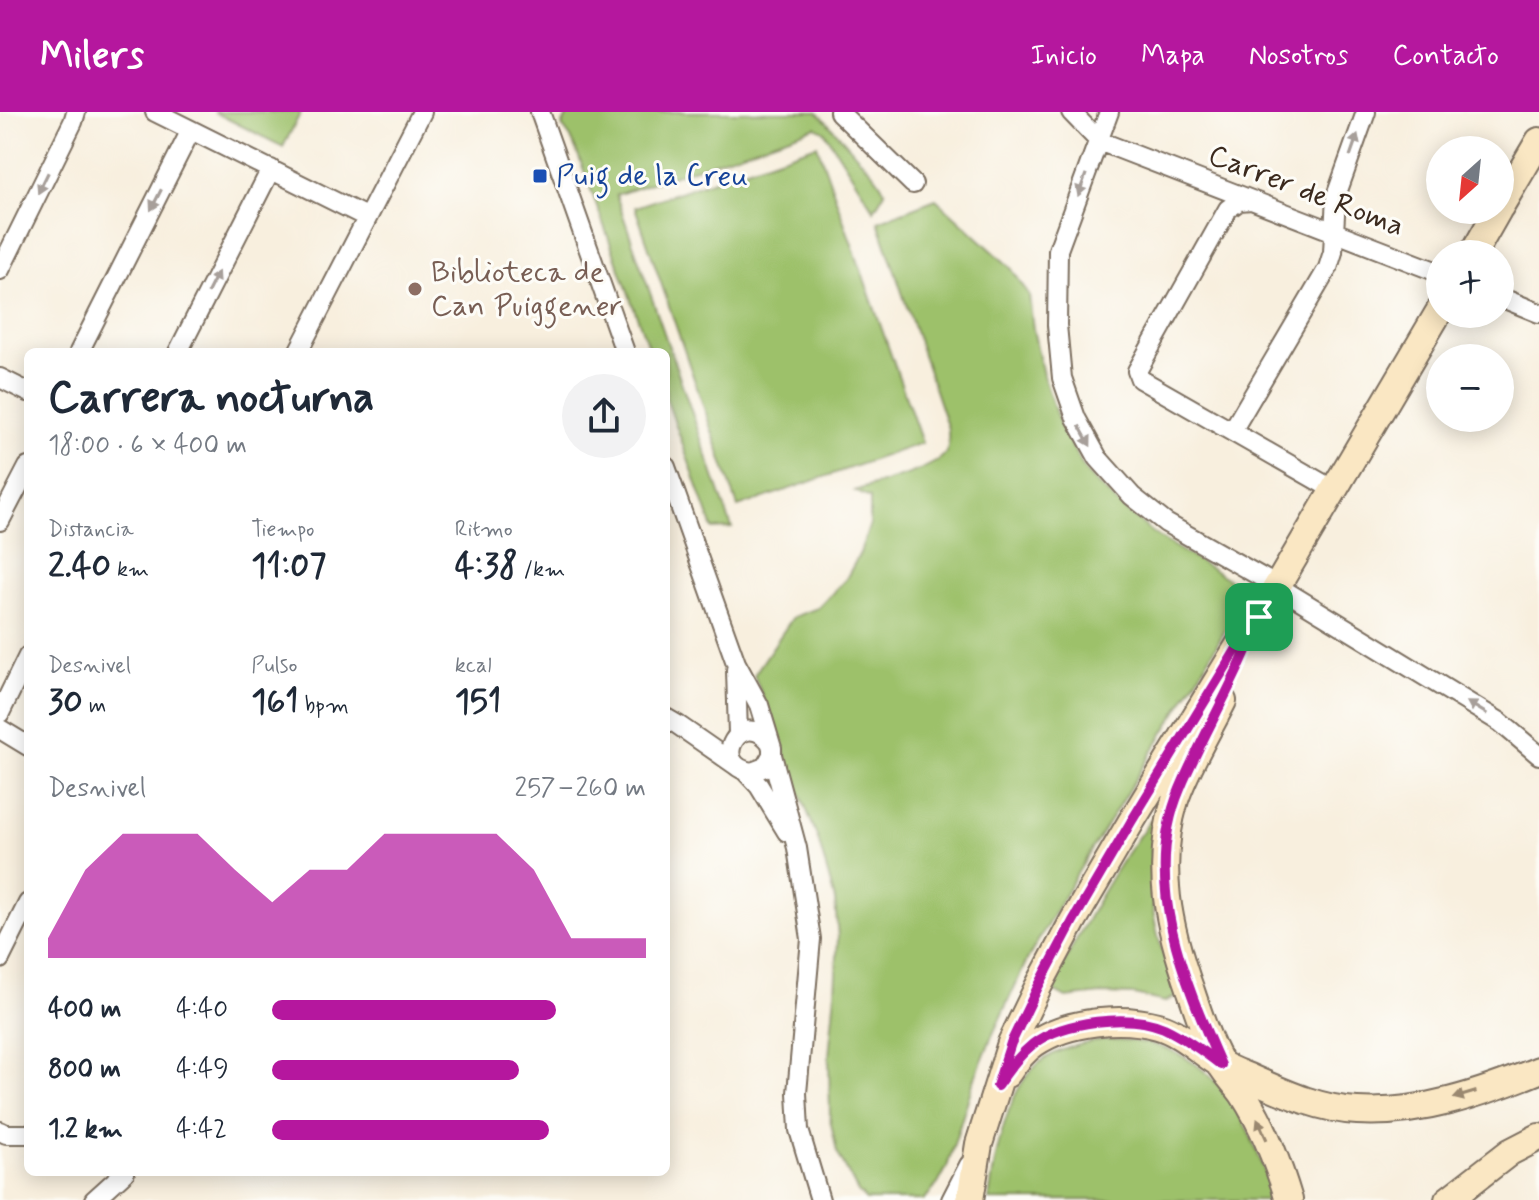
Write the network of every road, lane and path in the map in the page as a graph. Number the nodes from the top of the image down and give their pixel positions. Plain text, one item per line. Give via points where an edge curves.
1 (76, 112) edge
2 (155, 112) edge
3 (422, 112) edge
4 (540, 112) edge
5 (839, 112) edge
6 (1071, 112) edge
7 (1109, 112) edge
8 (1366, 112) edge
9 (191, 130) junction
10 (1099, 141) junction
11 (1539, 141) edge
12 (271, 169) junction
13 (913, 184) dead end
14 (1514, 184) edge
15 (1252, 200) junction
16 (366, 217) junction
17 (1334, 233) junction
18 (1426, 268) edge
19 (0, 270) edge
20 (1514, 303) edge
21 (1539, 313) edge
22 (1429, 328) edge
23 (81, 348) edge
24 (180, 348) edge
25 (300, 348) edge
26 (624, 348) edge
27 (0, 378) edge
28 (24, 390) edge
29 (1232, 431) junction
30 (24, 475) edge
31 (670, 478) edge
32 (1334, 490) junction
33 (0, 521) edge
34 (1277, 586) junction
35 (1259, 617) junction
36 (736, 663) junction
37 (24, 664) edge
38 (0, 713) edge
39 (672, 721) edge
40 (0, 729) edge
41 (736, 737) junction
42 (24, 744) edge
43 (771, 748) junction
44 (1539, 755) edge
45 (742, 769) junction
46 (797, 848) junction
47 (24, 911) edge
48 (0, 959) edge
49 (1221, 1065) junction
50 (1539, 1070) edge
51 (997, 1086) junction
52 (0, 1131) edge
53 (24, 1134) edge
54 (1539, 1137) edge
55 (979, 1144) junction
56 (121, 1176) edge
57 (822, 1197) edge
58 (94, 1200) edge
59 (951, 1200) edge
60 (970, 1200) edge
61 (1289, 1200) edge
62 (1448, 1200) edge

1 -> 19 street
2 - 9 street
3 - 16 street
4 - 26 street
5 - 13 street
6 - 10 street, Carrer de Roma
7 - 10 street
17 -> 8 street via 1336,196
9 - 12 street
9 -> 23 street
10 - 15 street, Carrer de Roma
10 -> 34 street via 1058,250 1062,378 1076,418 1098,458 1132,496 1177,529
11 - 14 street
12 - 16 street
24 -> 12 street
15 - 17 street, Carrer de Roma
15 - 29 street via 1228,209 1137,371 1140,379
16 - 25 street
17 - 18 street, Carrer de Roma
17 - 29 street via 1328,268
20 - 21 street
22 - 32 street
27 - 28 street
29 - 32 street
30 - 33 street
31 - 36 street
32 - 34 street
34 - 35 street
44 -> 34 street via 1500,722
35 - 49 street via 1180,789 1166,843 1170,922 1181,965
35 - 51 street via 1073,921 1011,1043
36 - 41 street
36 - 43 street via 759,705
37 - 38 street
39 - 41 street
39 - 45 street
40 - 42 street
41 - 43 street via 755,730 766,736
41 - 45 street via 732,758
43 - 45 street via 770,761 759,770
43 - 46 street
45 - 46 street via 759,786
46 - 57 street via 811,939 797,1093 799,1130
47 - 48 street
50 -> 49 street via 1448,1101 1356,1111 1305,1102
49 - 51 street via 1161,1027 1096,1022 1035,1042
61 -> 49 street via 1258,1120
51 - 55 street
52 - 53 street
54 - 62 street via 1510,1152
55 - 59 street
55 - 60 street
56 - 58 street

